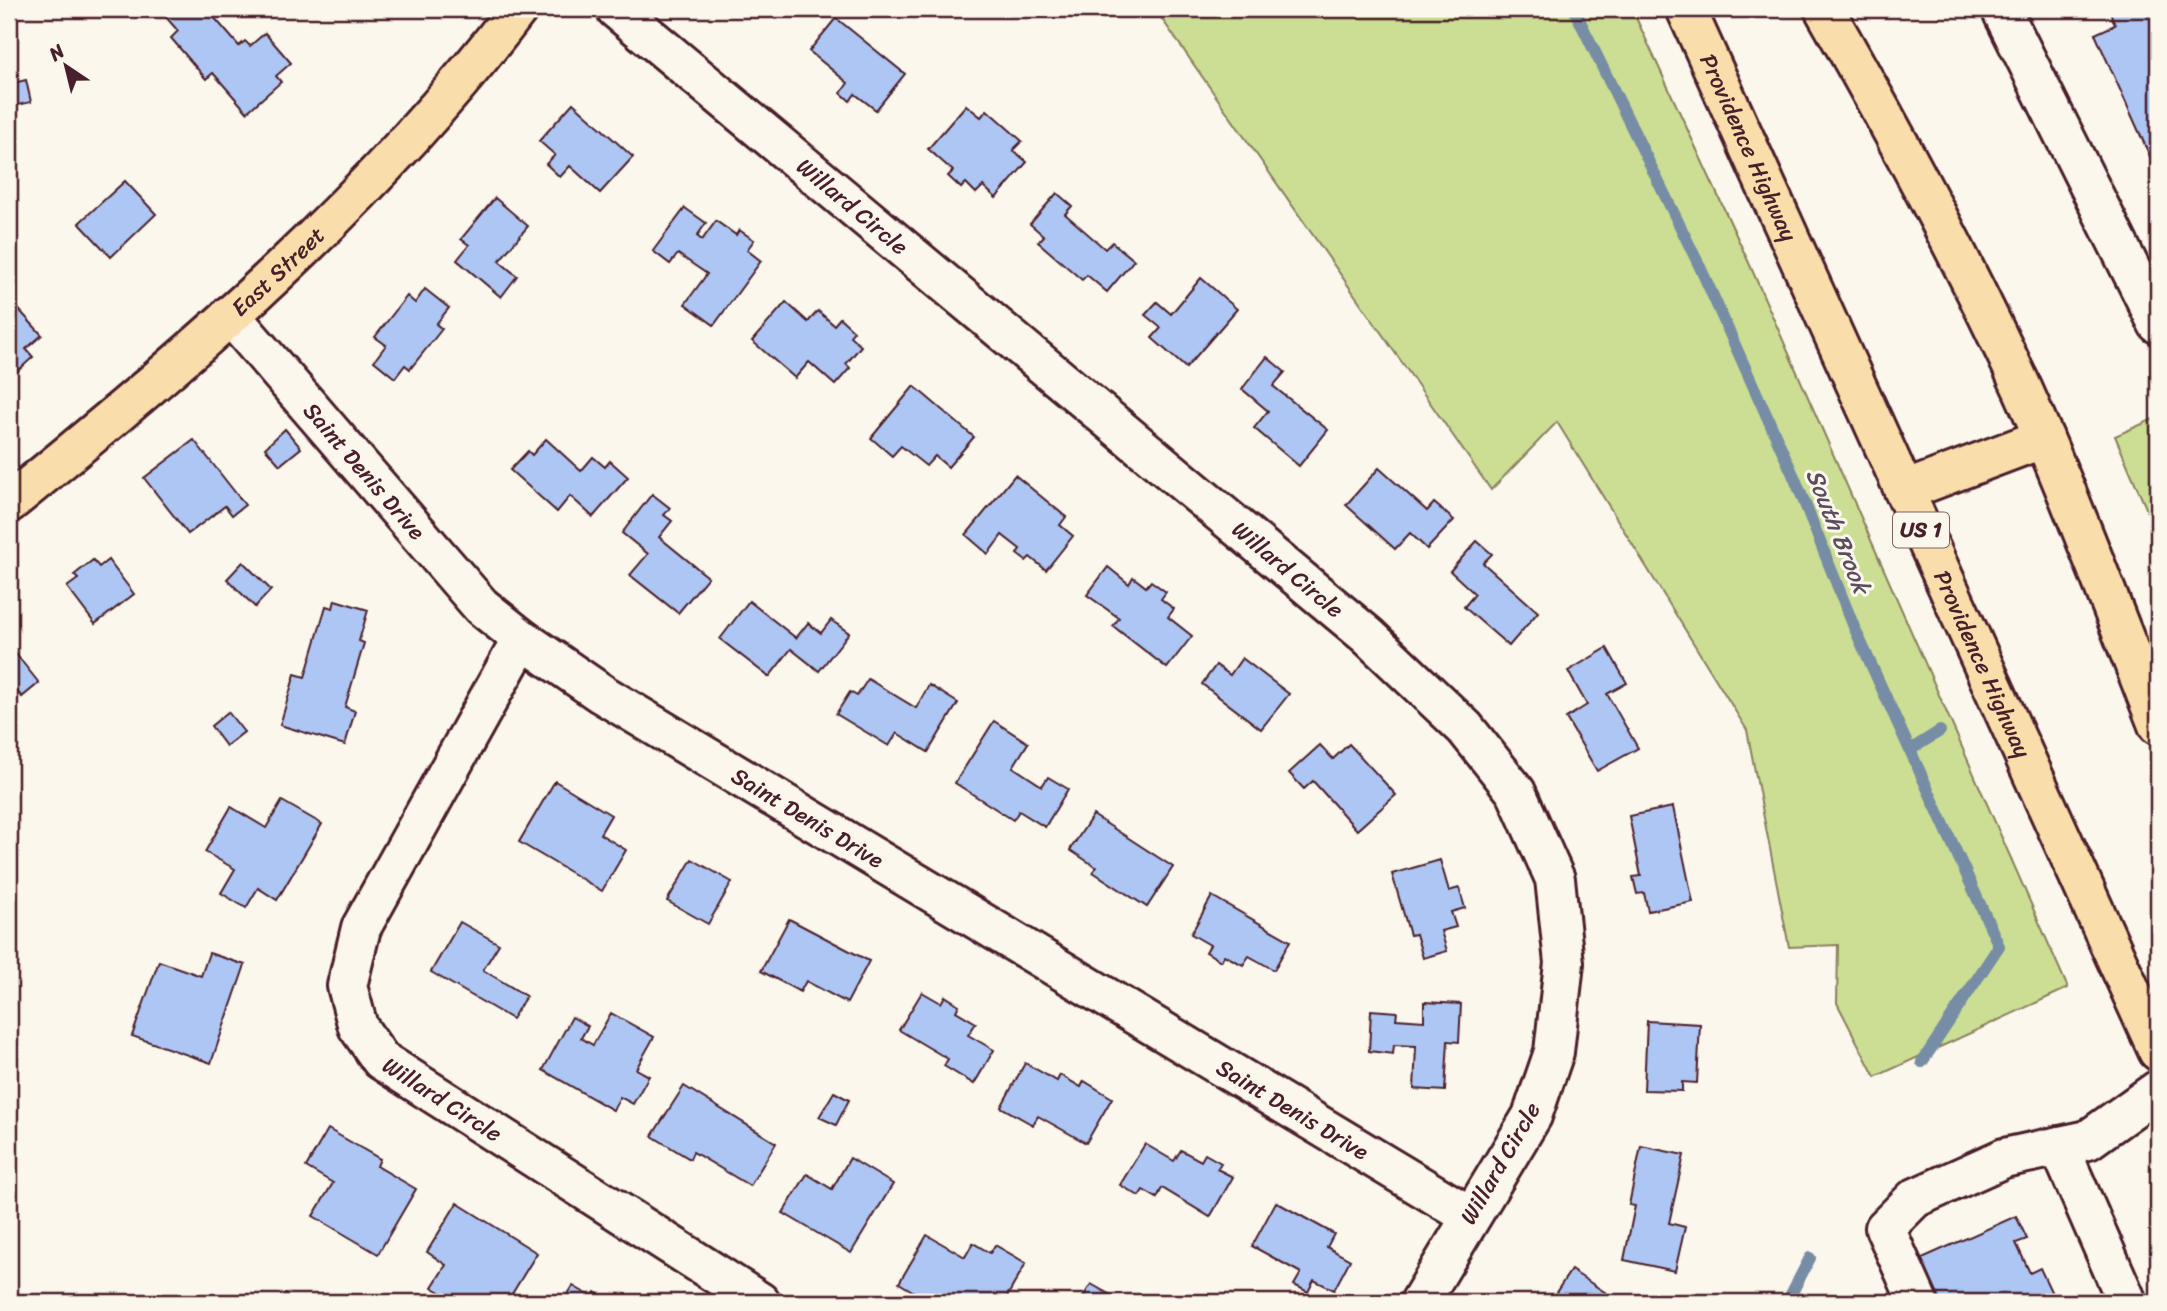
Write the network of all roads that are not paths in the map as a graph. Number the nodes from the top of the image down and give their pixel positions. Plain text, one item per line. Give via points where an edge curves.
1 (518, 9) edge
2 (616, 9) edge
3 (1686, 9) edge
4 (1824, 9) edge
5 (2001, 9) edge
6 (230, 315) junction
7 (2158, 324) edge
8 (2044, 439) junction
9 (1904, 491) junction
10 (9, 503) edge
11 (522, 639) junction
12 (2158, 725) edge
13 (2158, 1051) edge
14 (2158, 1090) edge
15 (2059, 1146) junction
16 (1470, 1216) junction
17 (760, 1302) edge
18 (1420, 1302) edge
19 (1918, 1302) edge
20 (2127, 1302) edge

1 - 6 main road, East Street via 410,138
2 - 16 street, Willard Circle via 1368,636 1465,728 1516,792 1555,879 1564,963 1554,1052 1532,1116
3 - 9 main road, Providence Highway / US 1
4 - 8 main road via 1959,257
5 - 7 street
6 - 10 main road, East Street
6 - 11 street, Saint Denis Drive via 481,606
8 - 9 main road
8 - 12 main road
9 - 13 main road, Providence Highway / US 1
11 - 16 street, Saint Denis Drive via 602,694
11 - 17 street, Willard Circle via 361,928 347,986 358,1027 381,1060
14 - 15 street via 2088,1140
15 - 19 street via 2004,1158 1914,1198 1885,1228
15 - 20 street
16 - 18 street, Willard Circle

